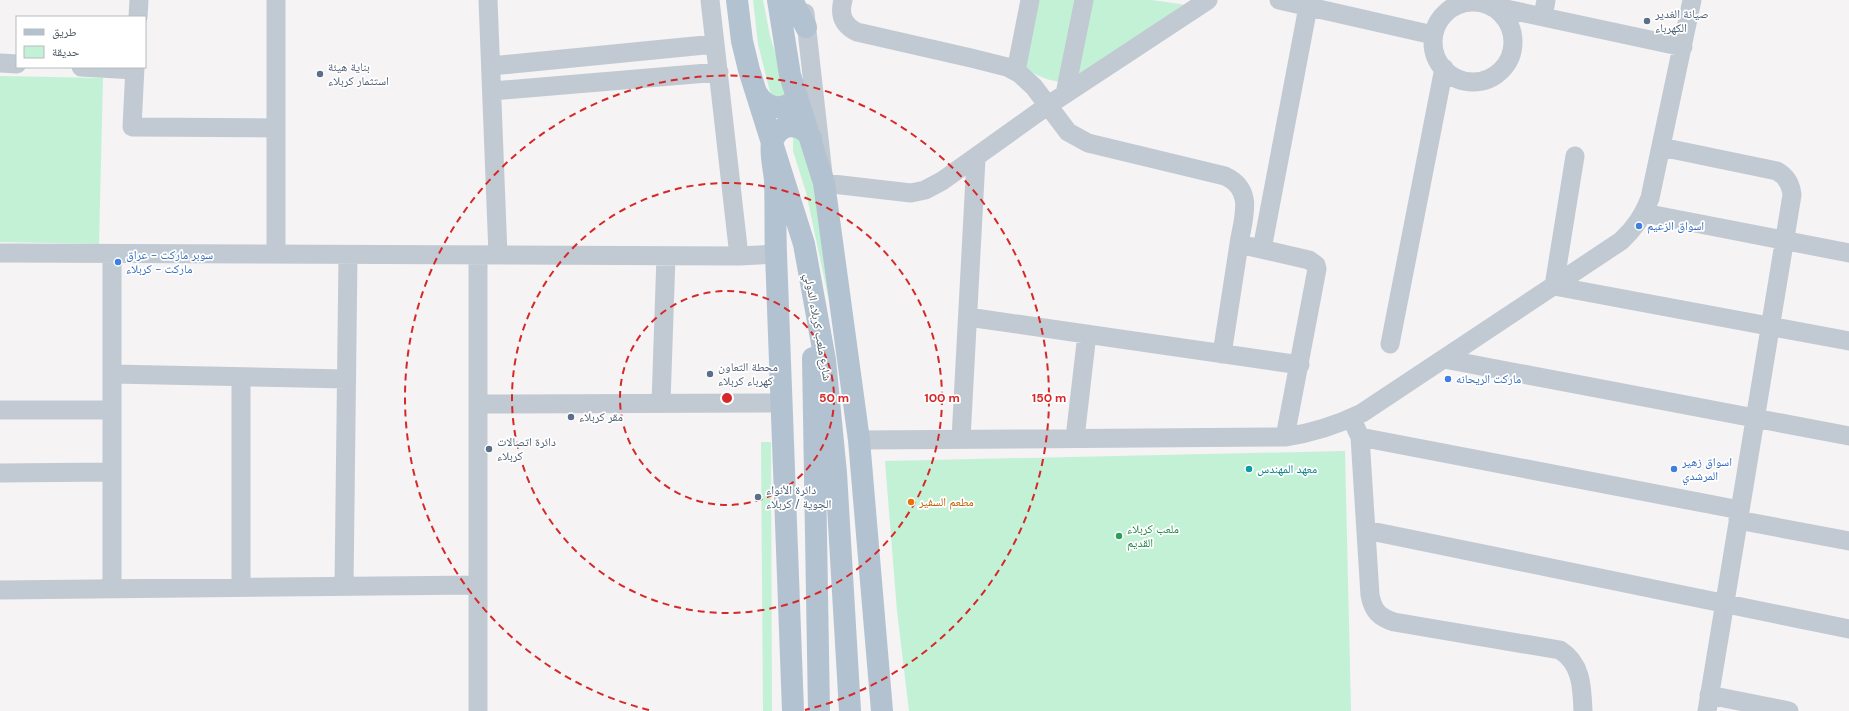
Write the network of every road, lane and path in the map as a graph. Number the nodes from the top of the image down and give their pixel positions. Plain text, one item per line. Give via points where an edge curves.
1 (139, 0) edge
2 (276, 0) edge
3 (488, 0) edge
4 (710, 0) edge
5 (737, 0) edge
6 (778, 0) edge
7 (792, 0) edge
8 (803, 0) edge
9 (843, 0) edge
10 (1030, 0) edge
11 (1084, 0) edge
12 (1208, 0) edge
13 (1279, 0) edge
14 (1692, 0) edge
15 (1450, 5) edge
16 (1308, 6) junction
17 (1491, 6) junction
18 (1545, 8) edge
19 (138, 16) edge
20 (806, 27) junction
21 (1434, 35) junction
22 (715, 44) junction
23 (1683, 47) junction
24 (0, 63) edge
25 (16, 64) edge
26 (491, 66) junction
27 (135, 68) edge
28 (1444, 68) junction
29 (1016, 71) junction
30 (719, 72) junction
31 (492, 91) junction
32 (756, 92) junction
33 (1066, 94) junction
34 (798, 98) junction
35 (1047, 106) junction
36 (276, 128) junction
37 (811, 138) junction
38 (772, 144) junction
39 (1661, 147) junction
40 (1575, 156) dead end
41 (976, 159) junction
42 (824, 183) junction
43 (1644, 213) junction
44 (1785, 240) junction
45 (1239, 244) junction
46 (1262, 249) junction
47 (0, 253) edge
48 (1849, 253) edge
49 (112, 254) junction
50 (276, 254) junction
51 (348, 254) junction
52 (776, 254) junction
53 (478, 255) junction
54 (498, 255) junction
55 (666, 256) junction
56 (740, 256) junction
57 (807, 261) junction
58 (1554, 286) junction
59 (968, 317) junction
60 (1770, 326) junction
61 (1087, 334) junction
62 (1849, 341) edge
63 (1390, 344) dead end
64 (1222, 354) junction
65 (1444, 359) junction
66 (1300, 365) junction
67 (112, 374) junction
68 (242, 377) junction
69 (346, 379) junction
70 (782, 402) junction
71 (662, 403) junction
72 (478, 404) junction
73 (0, 410) edge
74 (112, 410) junction
75 (1352, 418) junction
76 (1755, 418) junction
77 (1849, 436) edge
78 (1285, 437) junction
79 (1360, 437) junction
80 (1075, 438) junction
81 (961, 439) junction
82 (859, 440) junction
83 (112, 472) junction
84 (0, 473) edge
85 (1739, 515) junction
86 (1366, 530) junction
87 (1849, 541) edge
88 (478, 585) junction
89 (344, 586) junction
90 (241, 587) junction
91 (112, 589) junction
92 (0, 590) edge
93 (1725, 603) junction
94 (1849, 629) edge
95 (1708, 703) edge
96 (478, 711) edge
97 (793, 711) edge
98 (819, 711) edge
99 (850, 711) edge
100 (882, 711) edge
101 (1583, 711) edge
102 (1789, 711) edge

1 - 19 street
2 - 36 street
3 - 26 street
4 - 22 street
5 - 32 main road, شارع ملعب كربلاء الدولي via 742,41
6 - 34 main road, شارع ملعب كربلاء الدولي via 786,56
7 - 20 main road
8 - 20 street
9 - 29 street via 841,11 844,22 857,32 972,58
10 - 29 street
11 - 33 street
12 - 33 street
13 - 16 street
14 - 23 street
15 - 17 street via 1477,2
15 - 21 street via 1439,21
16 - 21 street
16 - 46 street
17 - 18 street
17 - 28 street via 1503,14 1511,27 1514,41 1511,56 1503,69 1492,78 1477,82 1463,81 1449,74
18 - 23 street
20 - 42 street
21 - 28 street via 1434,50 1439,64
22 - 26 street
22 - 30 street
23 - 39 street
24 - 25 street
26 - 31 street
27 - 36 street via 132,127
28 - 63 street
29 - 35 street via 1034,87
30 - 31 street
30 - 56 street
31 - 54 street
32 - 34 main road via 760,99 772,107 786,106
32 - 38 main road, شارع ملعب كربلاء الدولي
33 - 35 street
34 - 37 main road, شارع ملعب كربلاء الدولي
35 - 41 street
35 - 45 street via 1068,132 1088,143 1226,176 1236,182 1245,196
36 - 50 street
37 - 38 main road via 801,127 794,126 780,131
37 - 42 main road, شارع ملعب كربلاء الدولي
38 - 52 main road
38 - 57 main road, شارع ملعب كربلاء الدولي via 794,209
39 - 43 street via 1650,198
39 - 44 street via 1781,174 1789,184 1792,195
40 - 58 street
41 - 42 street via 937,184 911,193
41 - 59 street
42 - 82 main road, شارع ملعب كربلاء الدولي
43 - 44 street
43 - 58 street via 1636,227 1621,241
44 - 48 street
44 - 60 street
45 - 46 street
45 - 64 street
46 - 66 street via 1309,260 1316,266 1317,274
47 - 49 street
49 - 50 street
49 - 67 street
50 - 51 street
51 - 53 street
51 - 69 street
52 - 56 street
52 - 70 main road
53 - 54 street
53 - 72 street
54 - 55 street
55 - 56 street
55 - 71 street
57 - 98 main road via 813,349
57 - 99 main road, شارع ملعب كربلاء الدولي via 829,392
58 - 60 street
58 - 65 street
59 - 61 street
59 - 81 street
60 - 62 street
60 - 76 street
61 - 64 street
61 - 80 street
64 - 66 street
65 - 75 street
65 - 76 street
66 - 78 street
67 - 68 street
67 - 74 street
68 - 69 street
68 - 90 street
69 - 89 street
70 - 71 street
70 - 97 main road
71 - 72 street
72 - 88 street
73 - 74 street
74 - 83 street
75 - 78 street via 1312,433
75 - 79 street
76 - 77 street
76 - 85 street
78 - 80 street
79 - 85 street
79 - 86 street
80 - 81 street
81 - 82 street
82 - 100 main road, شارع ملعب كربلاء الدولي
83 - 84 street
83 - 91 street
85 - 87 street
85 - 93 street
86 - 93 street
86 - 101 street via 1370,596 1372,606 1380,616 1394,622 1560,650 1572,661 1580,677
88 - 89 street
88 - 96 street
89 - 90 street
90 - 91 street
91 - 92 street
93 - 94 street
93 - 95 street
95 - 102 street

